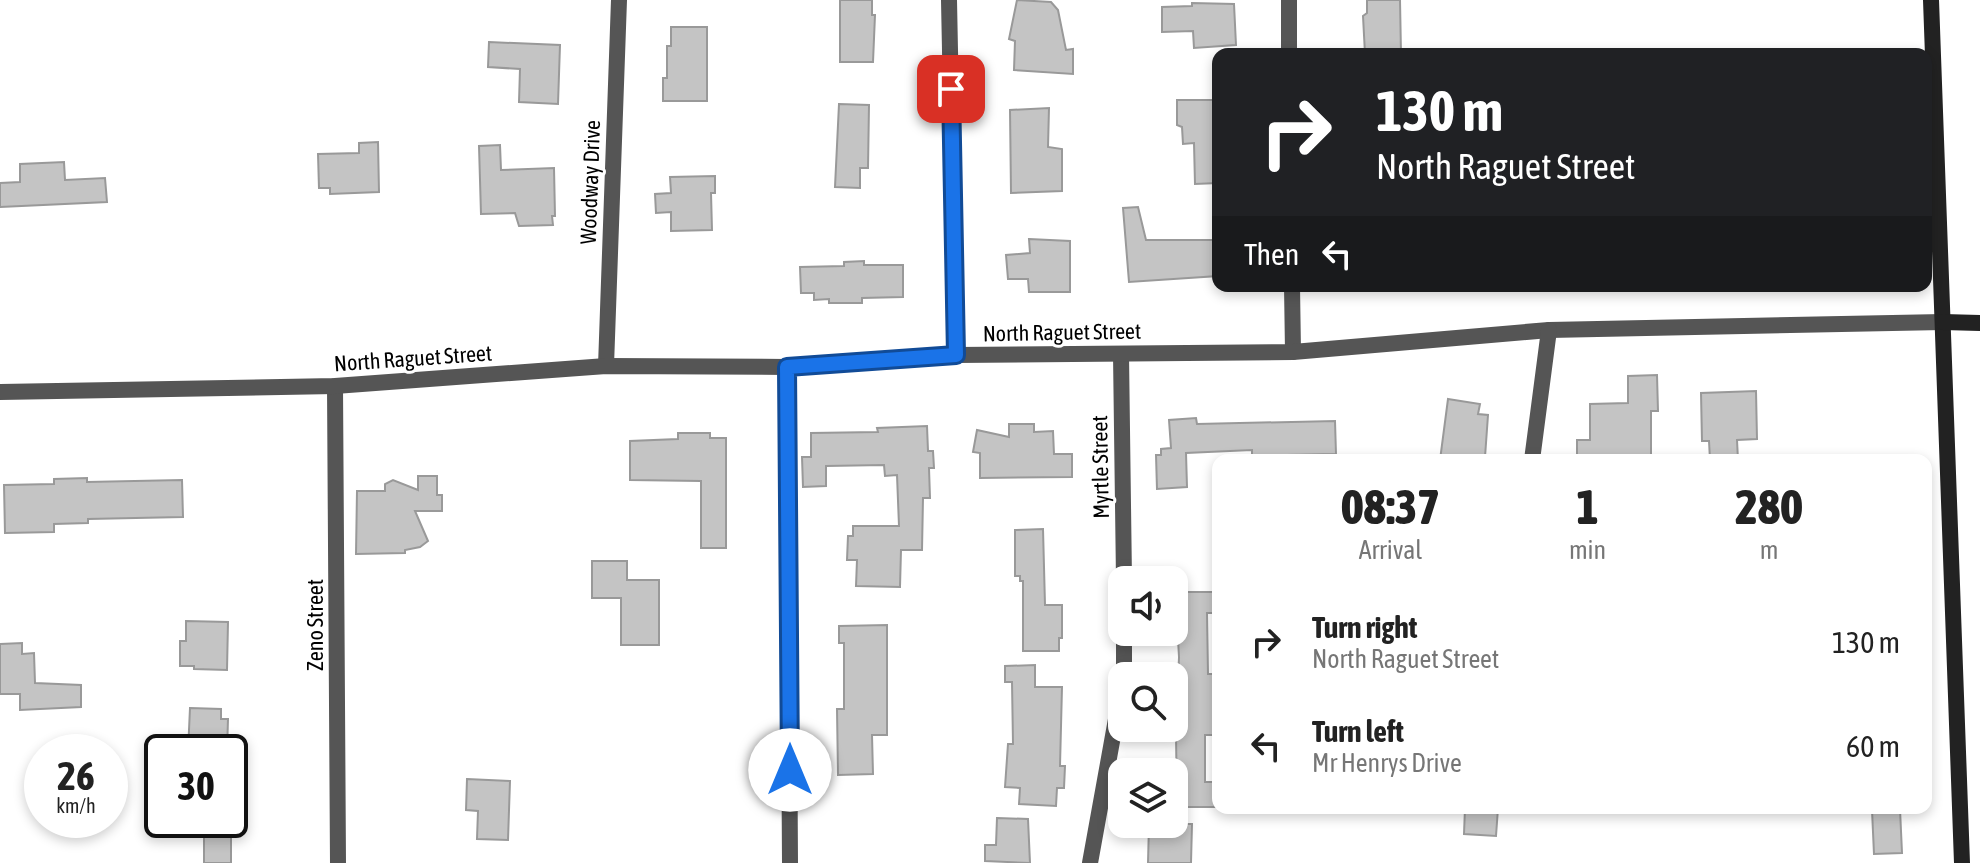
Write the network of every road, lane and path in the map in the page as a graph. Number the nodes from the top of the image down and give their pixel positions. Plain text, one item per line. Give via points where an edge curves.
1 (619, 0) edge
2 (949, 0) edge
3 (1289, 0) edge
4 (1931, 0) edge
5 (1289, 48) edge
6 (1292, 292) edge
7 (1943, 322) junction
8 (1980, 323) edge
9 (1549, 330) junction
10 (1293, 352) junction
11 (1121, 354) junction
12 (956, 355) junction
13 (606, 366) junction
14 (787, 367) junction
15 (335, 386) junction
16 (0, 392) edge
17 (1533, 454) edge
18 (1124, 566) edge
19 (1112, 742) edge
20 (338, 863) edge
21 (790, 863) edge
22 (1090, 863) edge
23 (1962, 863) edge

1 - 13 street, Woodway Drive
2 - 12 street
3 - 5 street
4 - 7 main road
6 - 10 street
7 - 8 main road, North Raguet Street
7 - 9 street, North Raguet Street
7 - 23 main road
9 - 10 street, North Raguet Street
9 - 17 street
10 - 11 street, North Raguet Street
11 - 12 street, North Raguet Street
11 - 18 street, Myrtle Street
12 - 14 street, North Raguet Street
13 - 14 street, North Raguet Street
13 - 15 street, North Raguet Street
14 - 21 street
15 - 16 street, North Raguet Street
15 - 20 street, Zeno Street
19 - 22 street

